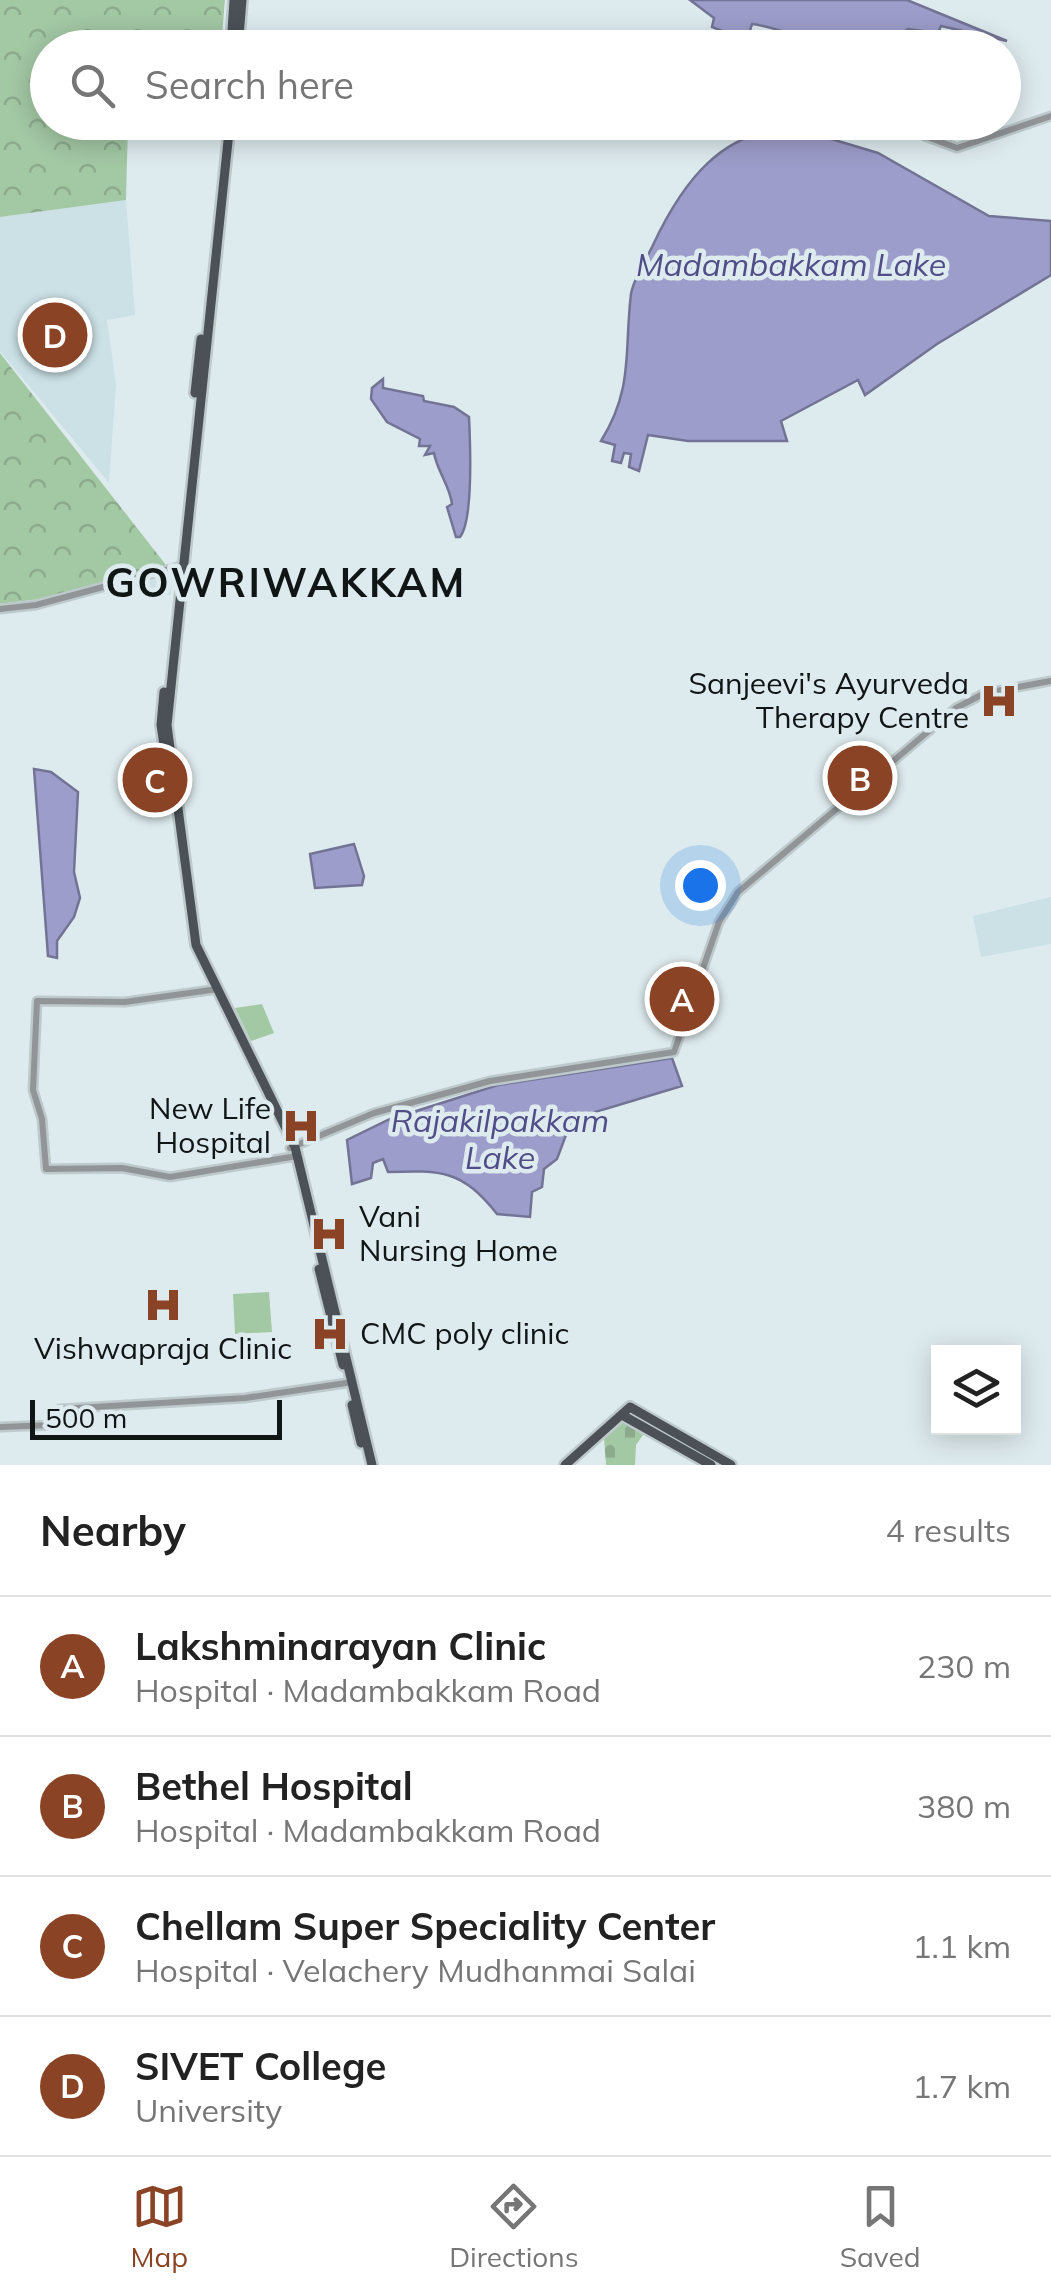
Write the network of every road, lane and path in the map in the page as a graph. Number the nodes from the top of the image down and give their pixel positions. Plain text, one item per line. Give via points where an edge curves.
1 (234, 0) edge
2 (242, 0) edge
3 (234, 30) edge
4 (237, 30) edge
5 (1051, 116) edge
6 (1021, 126) edge
7 (225, 140) edge
8 (935, 140) edge
9 (980, 140) edge
10 (179, 567) junction
11 (0, 609) edge
12 (1051, 681) edge
13 (216, 989) junction
14 (294, 1152) junction
15 (352, 1385) junction
16 (626, 1411) junction
17 (0, 1427) edge
18 (370, 1465) edge
19 (565, 1465) edge
20 (711, 1465) edge
21 (731, 1465) edge

1 - 3 main road
2 - 4 main road
5 - 6 street
7 - 10 main road
8 - 9 street via 957,148
10 - 11 street
10 - 13 main road via 162,725 188,934
12 - 14 street via 985,694 956,708 747,882 719,922 674,1052 490,1082 374,1113
13 - 14 main road
13 - 14 street via 126,1002 37,1001 33,1090 46,1169 122,1168 170,1176
14 - 15 main road
15 - 17 street via 60,1409 53,1425
15 - 18 main road
16 - 19 main road
16 - 20 main road
16 - 21 main road

